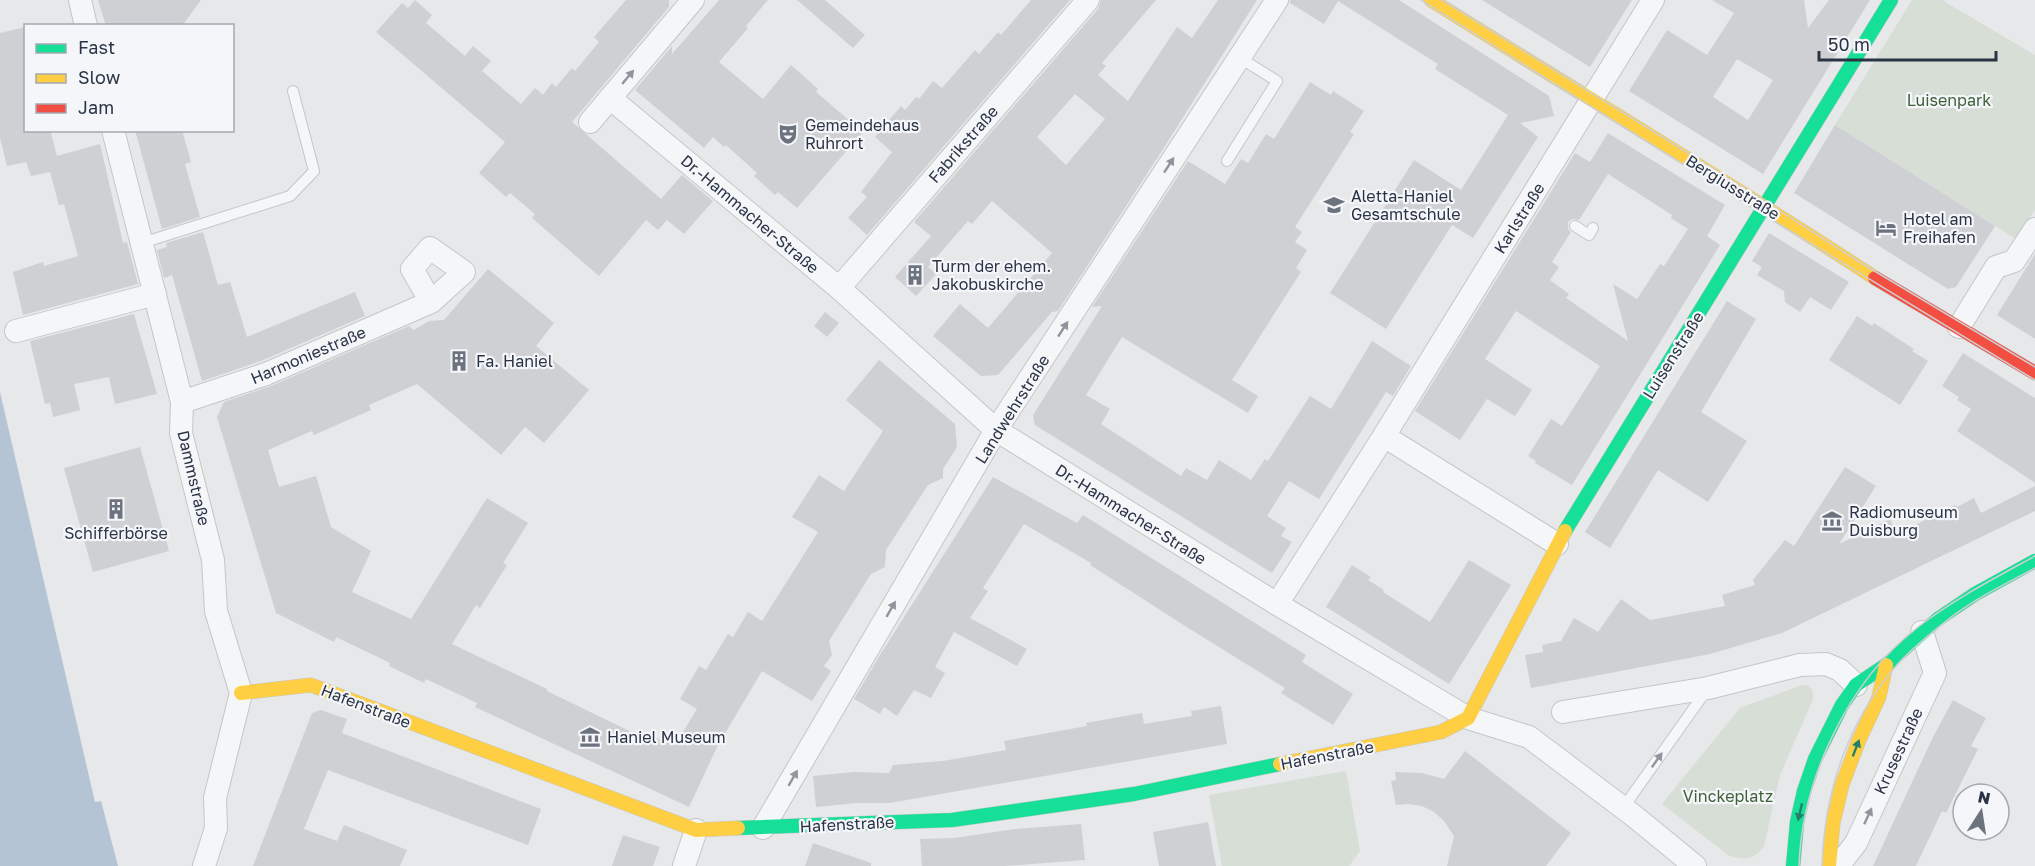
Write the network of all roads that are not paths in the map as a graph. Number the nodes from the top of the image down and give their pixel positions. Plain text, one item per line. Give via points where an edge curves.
1 (80, 0) edge
2 (693, 0) edge
3 (1088, 0) edge
4 (1277, 0) edge
5 (1431, 0) edge
6 (1653, 0) edge
7 (1891, 0) edge
8 (86, 24) edge
9 (1240, 58) junction
10 (293, 91) dead end
11 (610, 98) junction
12 (1591, 101) junction
13 (590, 122) dead end
14 (114, 132) edge
15 (1227, 160) dead end
16 (1765, 206) junction
17 (1575, 226) dead end
18 (1593, 228) dead end
19 (2035, 229) edge
20 (142, 243) junction
21 (839, 288) junction
22 (155, 294) junction
23 (431, 302) dead end
24 (1959, 327) junction
25 (16, 331) dead end
26 (2035, 374) edge
27 (182, 402) junction
28 (996, 430) junction
29 (1384, 436) junction
30 (1557, 544) junction
31 (2035, 561) edge
32 (1277, 604) junction
33 (1922, 632) junction
34 (1886, 665) junction
35 (1856, 685) junction
36 (1708, 688) junction
37 (241, 693) junction
38 (1563, 712) dead end
39 (1468, 718) junction
40 (1623, 808) junction
41 (763, 828) junction
42 (696, 830) junction
43 (204, 866) edge
44 (684, 866) edge
45 (1695, 866) edge
46 (1793, 866) edge
47 (1829, 866) edge
48 (1838, 866) edge

1 - 8 street
11 -> 2 street
3 - 21 street, Fabrikstraße
4 - 9 street, Landwehrstraße
5 - 12 street, Bergiusstraße
6 - 12 street, Karlstraße
7 - 16 street, Luisenstraße
9 - 15 lane via 1277,81
28 -> 9 street, Landwehrstraße
10 - 20 lane via 314,171 290,196
11 - 13 street
11 - 21 street, Dr.-Hammacher-Straße
12 - 16 street, Bergiusstraße
12 - 29 street, Karlstraße via 1536,202
14 - 20 street, Dammstraße
16 - 24 street, Bergiusstraße via 1890,288
16 - 30 street, Luisenstraße
17 - 18 lane via 1589,235
19 - 24 street via 2014,261 1996,267
20 - 22 street, Dammstraße
21 - 28 street, Dr.-Hammacher-Straße
22 - 25 street
22 - 27 street, Dammstraße
23 - 27 street, Harmoniestraße via 266,374
24 - 26 street, Bergiusstraße
27 - 37 street, Dammstraße via 181,433 213,560 216,611
28 - 32 street, Dr.-Hammacher-Straße
41 -> 28 street, Landwehrstraße
29 - 30 street
29 - 32 street, Karlstraße
30 - 39 street, Luisenstraße
31 - 33 street via 1975,594
32 - 39 street, Dr.-Hammacher-Straße
33 - 34 street
48 -> 33 street, Krusestraße via 1856,843 1935,673
34 - 35 street
47 -> 34 street via 1842,785 1879,697
35 - 36 street via 1840,670 1826,664 1800,665
35 -> 46 street via 1815,759 1797,822
36 - 38 street
40 -> 36 lane
37 - 42 street, Hafenstraße via 311,685
37 - 43 street, Dammstraße via 215,798 216,828
39 - 40 street, Dr.-Hammacher-Straße via 1528,737
39 - 41 street, Hafenstraße via 1441,732 1134,794 952,820
40 - 45 street, Dr.-Hammacher-Straße
41 - 42 street, Hafenstraße
42 - 44 street

